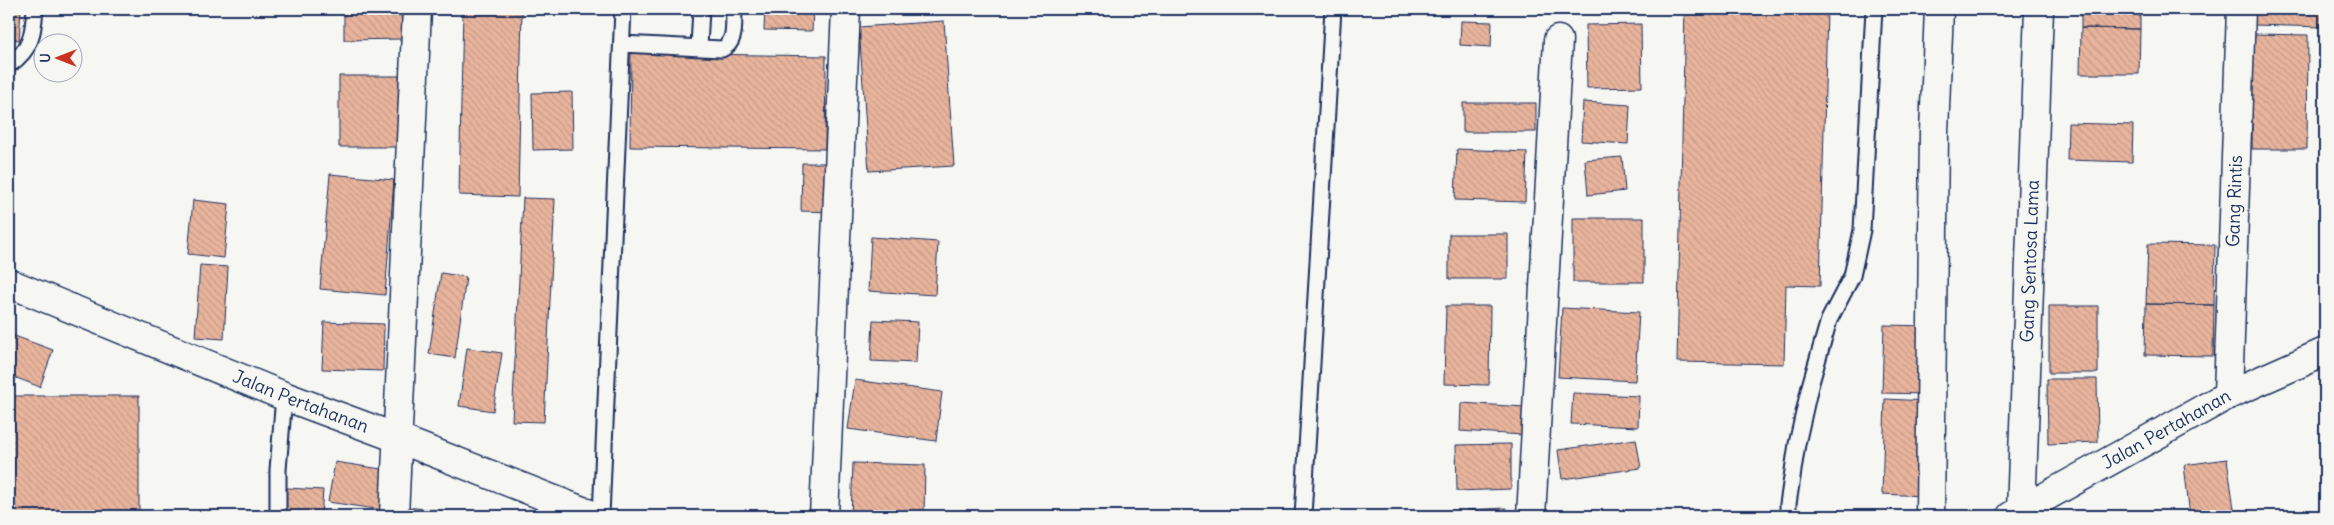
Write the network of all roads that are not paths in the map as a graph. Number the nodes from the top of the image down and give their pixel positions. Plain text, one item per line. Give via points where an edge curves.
1 (34, 9) edge
2 (417, 9) edge
3 (623, 9) edge
4 (700, 9) edge
5 (734, 9) edge
6 (846, 9) edge
7 (1333, 9) edge
8 (1874, 9) edge
9 (1939, 9) edge
10 (2039, 9) edge
11 (2241, 9) edge
12 (1558, 40) dead end
13 (622, 44) junction
14 (699, 47) junction
15 (9, 65) edge
16 (9, 283) edge
17 (2325, 352) edge
18 (2228, 395) junction
19 (284, 396) junction
20 (398, 438) junction
21 (553, 508) edge
22 (2016, 514) edge
23 (278, 516) edge
24 (394, 516) edge
25 (595, 516) edge
26 (601, 516) edge
27 (824, 516) edge
28 (1303, 516) edge
29 (1531, 516) edge
30 (1788, 516) edge
31 (1930, 516) edge

1 - 15 lane via 32,37
2 - 20 street
3 - 13 lane
4 - 14 lane
5 - 14 lane via 732,40 728,46 722,49
6 - 27 street
7 - 28 lane
8 - 30 lane via 1862,230 1852,276 1829,320 1810,386
9 - 31 street via 1934,132
10 - 22 street, Gang Sentosa Lama
11 - 18 street, Gang Rintis
12 - 29 street
13 - 14 lane
13 - 26 lane
16 - 19 street, Jalan Pertahanan
17 - 18 street, Jalan Pertahanan
18 - 22 street, Jalan Pertahanan
19 - 20 street, Jalan Pertahanan
19 - 23 lane
20 - 21 street, Jalan Pertahanan
20 - 24 street
21 - 25 street, Jalan Pertahanan

